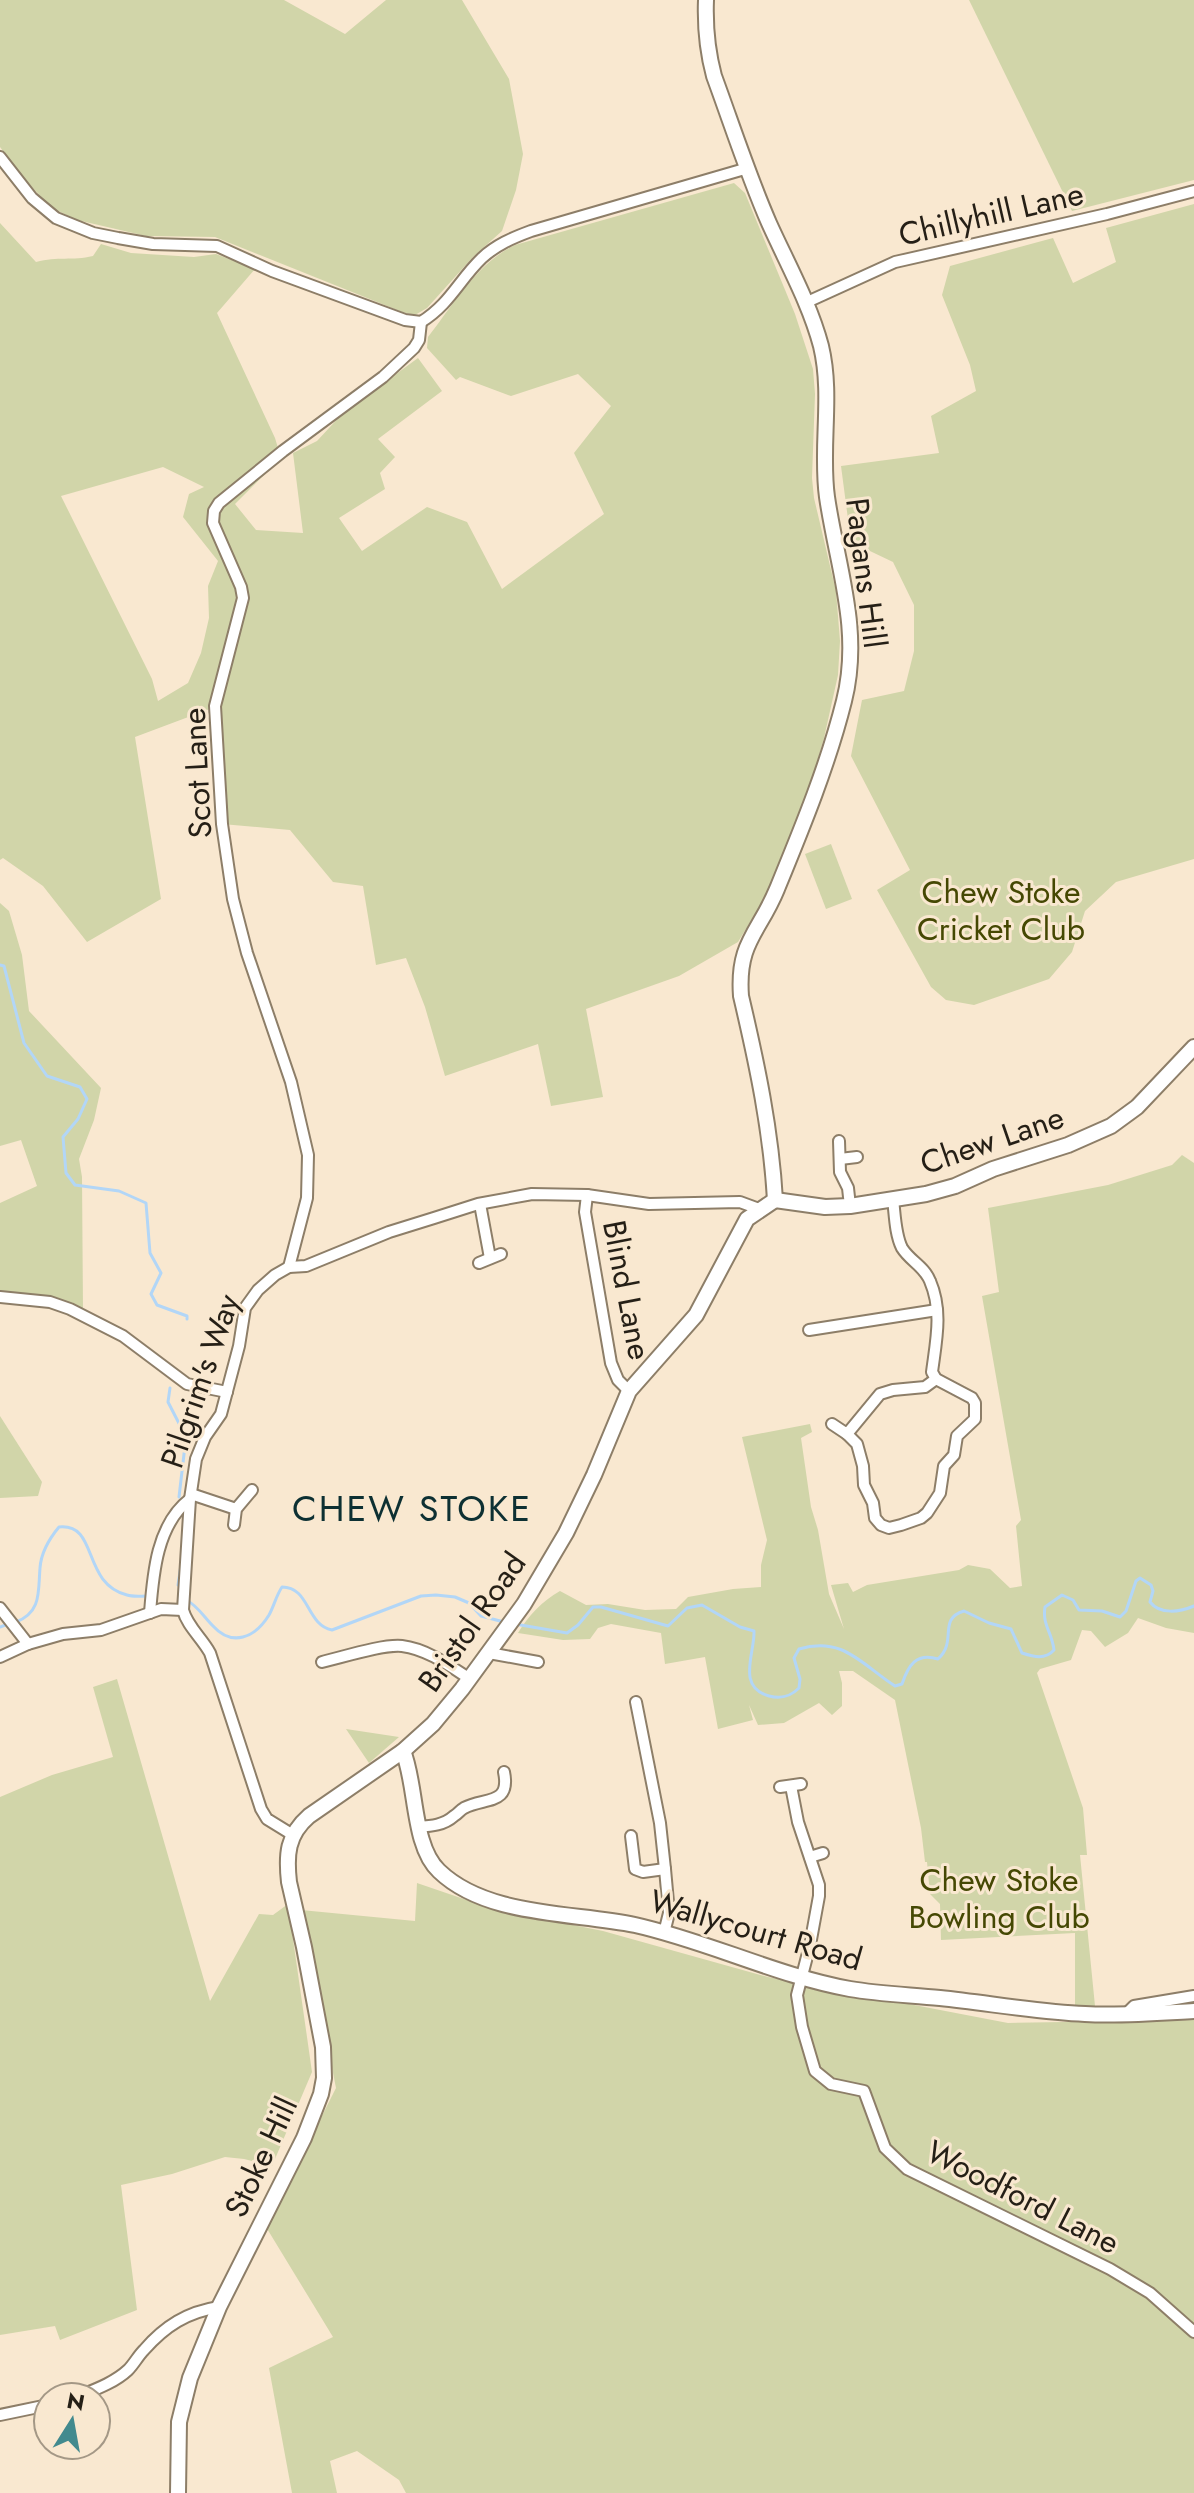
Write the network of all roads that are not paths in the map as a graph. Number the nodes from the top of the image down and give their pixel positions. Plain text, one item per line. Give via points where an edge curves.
1 (706, 0) edge
2 (0, 157) edge
3 (748, 168) junction
4 (1194, 191) edge
5 (805, 303) junction
6 (421, 322) junction
7 (1194, 1047) edge
8 (839, 1141) dead end
9 (857, 1157) dead end
10 (840, 1159) junction
11 (587, 1195) junction
12 (893, 1199) junction
13 (775, 1200) junction
14 (480, 1204) junction
15 (850, 1206) junction
16 (759, 1209) junction
17 (479, 1263) dead end
18 (289, 1267) junction
19 (0, 1297) edge
20 (937, 1310) junction
21 (809, 1330) dead end
22 (936, 1379) junction
23 (629, 1391) junction
24 (227, 1392) junction
25 (832, 1424) dead end
26 (847, 1434) junction
27 (252, 1490) dead end
28 (190, 1496) junction
29 (236, 1509) junction
30 (234, 1525) dead end
31 (151, 1607) junction
32 (0, 1608) edge
33 (183, 1608) junction
34 (28, 1644) junction
35 (489, 1653) junction
36 (0, 1657) edge
37 (322, 1662) dead end
38 (538, 1662) dead end
39 (470, 1679) junction
40 (636, 1702) dead end
41 (403, 1751) junction
42 (504, 1772) dead end
43 (791, 1785) dead end
44 (418, 1827) junction
45 (293, 1835) junction
46 (631, 1836) dead end
47 (823, 1853) dead end
48 (810, 1857) junction
49 (665, 1869) junction
50 (664, 1933) junction
51 (802, 1975) junction
52 (1194, 1996) edge
53 (1194, 2011) edge
54 (1126, 2014) junction
55 (219, 2307) junction
56 (1194, 2332) edge
57 (112, 2381) edge
58 (32, 2408) edge
59 (0, 2415) edge
60 (178, 2493) edge

1 - 3 street, Pagans Hill via 708,52
2 - 6 street via 32,198 56,218 93,233 153,244 217,246
3 - 5 street, Pagans Hill
3 - 6 street via 503,241 480,260 448,301
4 - 5 street, Chillyhill Lane via 895,262
5 - 13 street, Pagans Hill via 827,377 827,497 845,579 850,650 831,750 776,893 747,945 740,975 772,1149
6 - 18 street, Scot Lane via 414,348 383,377 283,451 214,511 213,523 243,598 215,706 222,824 233,899 291,1082 308,1155 307,1198
7 - 12 street, Chew Lane via 1137,1107 1092,1136 955,1186
8 - 10 street
9 - 10 street
10 - 15 street
11 - 14 street, Pilgrim's Way via 532,1194
11 - 16 street, Pilgrim's Way via 649,1204 740,1202
11 - 23 street, Blind Lane via 585,1212 611,1363
12 - 15 street, Chew Lane
12 - 20 street via 903,1248 925,1270
13 - 15 street, Chew Lane
13 - 16 street, Bristol Road
14 - 17 street via 496,1256
14 - 18 street, Pilgrim's Way via 389,1232 306,1266
16 - 23 street, Bristol Road via 740,1229 696,1315
18 - 24 street, Pilgrim's Way via 258,1290 245,1308
19 - 24 street via 70,1309 123,1336 187,1384
20 - 21 street
20 - 22 street via 932,1372
22 - 26 street via 925,1387 880,1394
22 - 26 street via 972,1398 977,1412 957,1436 940,1493 921,1518 889,1528 881,1525 864,1485 857,1444
23 - 35 street, Bristol Road via 566,1533
24 - 28 street, Pilgrim's Way via 196,1459
25 - 26 street
27 - 29 street
28 - 29 street
28 - 31 street via 173,1515 154,1569
28 - 33 street, Pilgrim's Way
29 - 30 street
31 - 33 street
31 - 34 street via 101,1630
32 - 34 street
33 - 45 street via 210,1653 261,1809
34 - 36 street
35 - 38 street
35 - 39 street, Bristol Road
37 - 39 street via 405,1647
39 - 41 street, Bristol Road
40 - 49 street
41 - 44 street, Wallycourt Road
41 - 45 street, Bristol Road via 309,1816
42 - 44 street via 506,1783 494,1800 462,1809 440,1825
43 - 48 street
44 - 50 street, Wallycourt Road via 436,1868 476,1895
45 - 55 street, Stoke Hill via 287,1867 317,2012 324,2078 304,2138
46 - 49 street via 635,1869
47 - 48 street
48 - 51 street via 819,1896
49 - 50 street via 669,1913
50 - 51 street, Wallycourt Road
51 - 54 street, Wallycourt Road via 849,1989
51 - 56 street, Woodford Lane via 797,1995 815,2071 831,2084 864,2091 885,2148 907,2169 1110,2269 1150,2293
52 - 54 street via 1134,2006
53 - 54 street, Wallycourt Road
55 - 57 street via 179,2319
55 - 60 street, Stoke Hill via 181,2410
58 - 59 street

